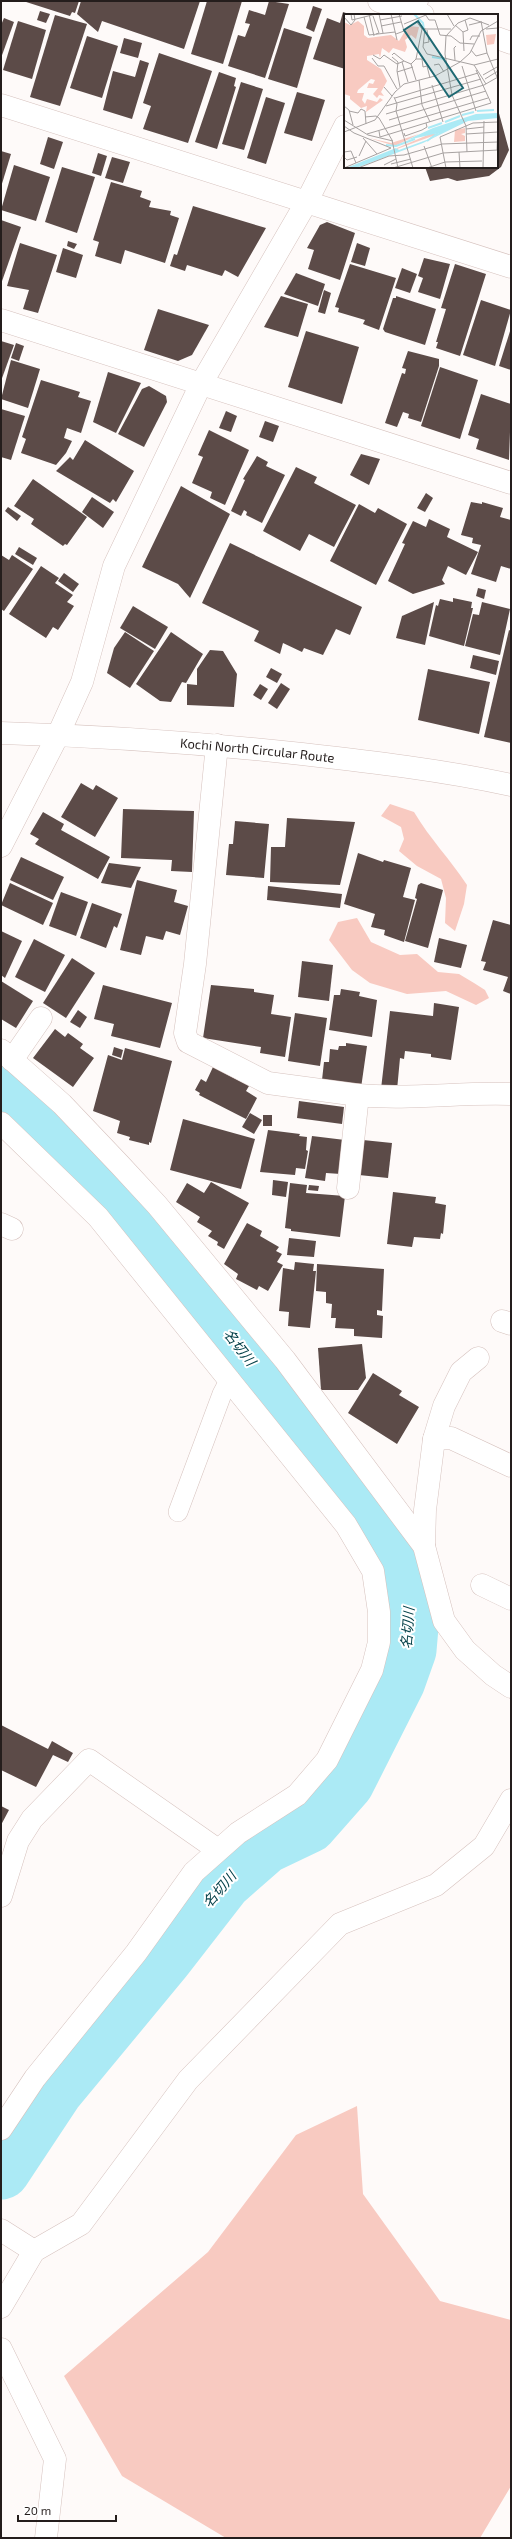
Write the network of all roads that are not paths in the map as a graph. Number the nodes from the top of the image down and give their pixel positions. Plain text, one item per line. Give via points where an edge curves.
1 (378, 1) edge
2 (416, 11) edge
3 (498, 38) edge
4 (511, 43) edge
5 (1, 105) edge
6 (344, 128) edge
7 (306, 203) junction
8 (511, 267) edge
9 (1, 320) edge
10 (201, 384) junction
11 (511, 483) edge
12 (1, 733) edge
13 (58, 735) junction
14 (217, 745) junction
15 (511, 785) edge
16 (1, 846) edge
17 (41, 1018) dead end
18 (7, 1055) edge
19 (511, 1094) edge
20 (358, 1095) junction
21 (1, 1123) edge
22 (348, 1188) dead end
23 (478, 1358) dead end
24 (230, 1379) junction
25 (434, 1439) junction
26 (511, 1466) edge
27 (178, 1512) dead end
28 (424, 1546) junction
29 (482, 1585) dead end
30 (511, 1599) edge
31 (511, 1687) edge
32 (511, 1800) edge
33 (218, 1850) junction
34 (1, 1896) edge
35 (1, 2129) edge
36 (1, 2230) edge
37 (34, 2251) junction
38 (1, 2307) edge
39 (1, 2349) edge
40 (46, 2538) edge

1 - 2 street
3 - 4 street
5 - 7 street
6 - 7 street
7 - 8 street
7 - 10 street
9 - 10 street
10 - 11 street
10 - 13 street via 114,566 82,682
12 - 13 street, Kochi North Circular Route
13 - 14 street, Kochi North Circular Route
13 - 16 street
14 - 15 street, Kochi North Circular Route via 360,760
14 - 20 street via 196,964 185,1034 188,1042 268,1083
17 - 18 street
18 - 28 street via 62,1104 157,1205 286,1360
19 - 20 street via 472,1093 389,1098
20 - 22 street
21 - 24 street via 98,1217
23 - 25 street via 461,1372 444,1406
24 - 27 lane
24 - 33 street via 346,1525 373,1571 379,1612 379,1634 372,1670 327,1760 298,1795
25 - 26 street via 451,1438
25 - 28 street via 425,1510
28 - 31 street via 444,1621 466,1650 493,1675
29 - 30 street
32 - 37 street via 484,1846 436,1885 340,1924 188,2080 81,2224
33 - 34 street via 89,1760 32,1819 18,1841
33 - 35 street via 194,1872 136,1953 35,2078
36 - 37 street
37 - 38 street
39 - 40 street via 55,2458

